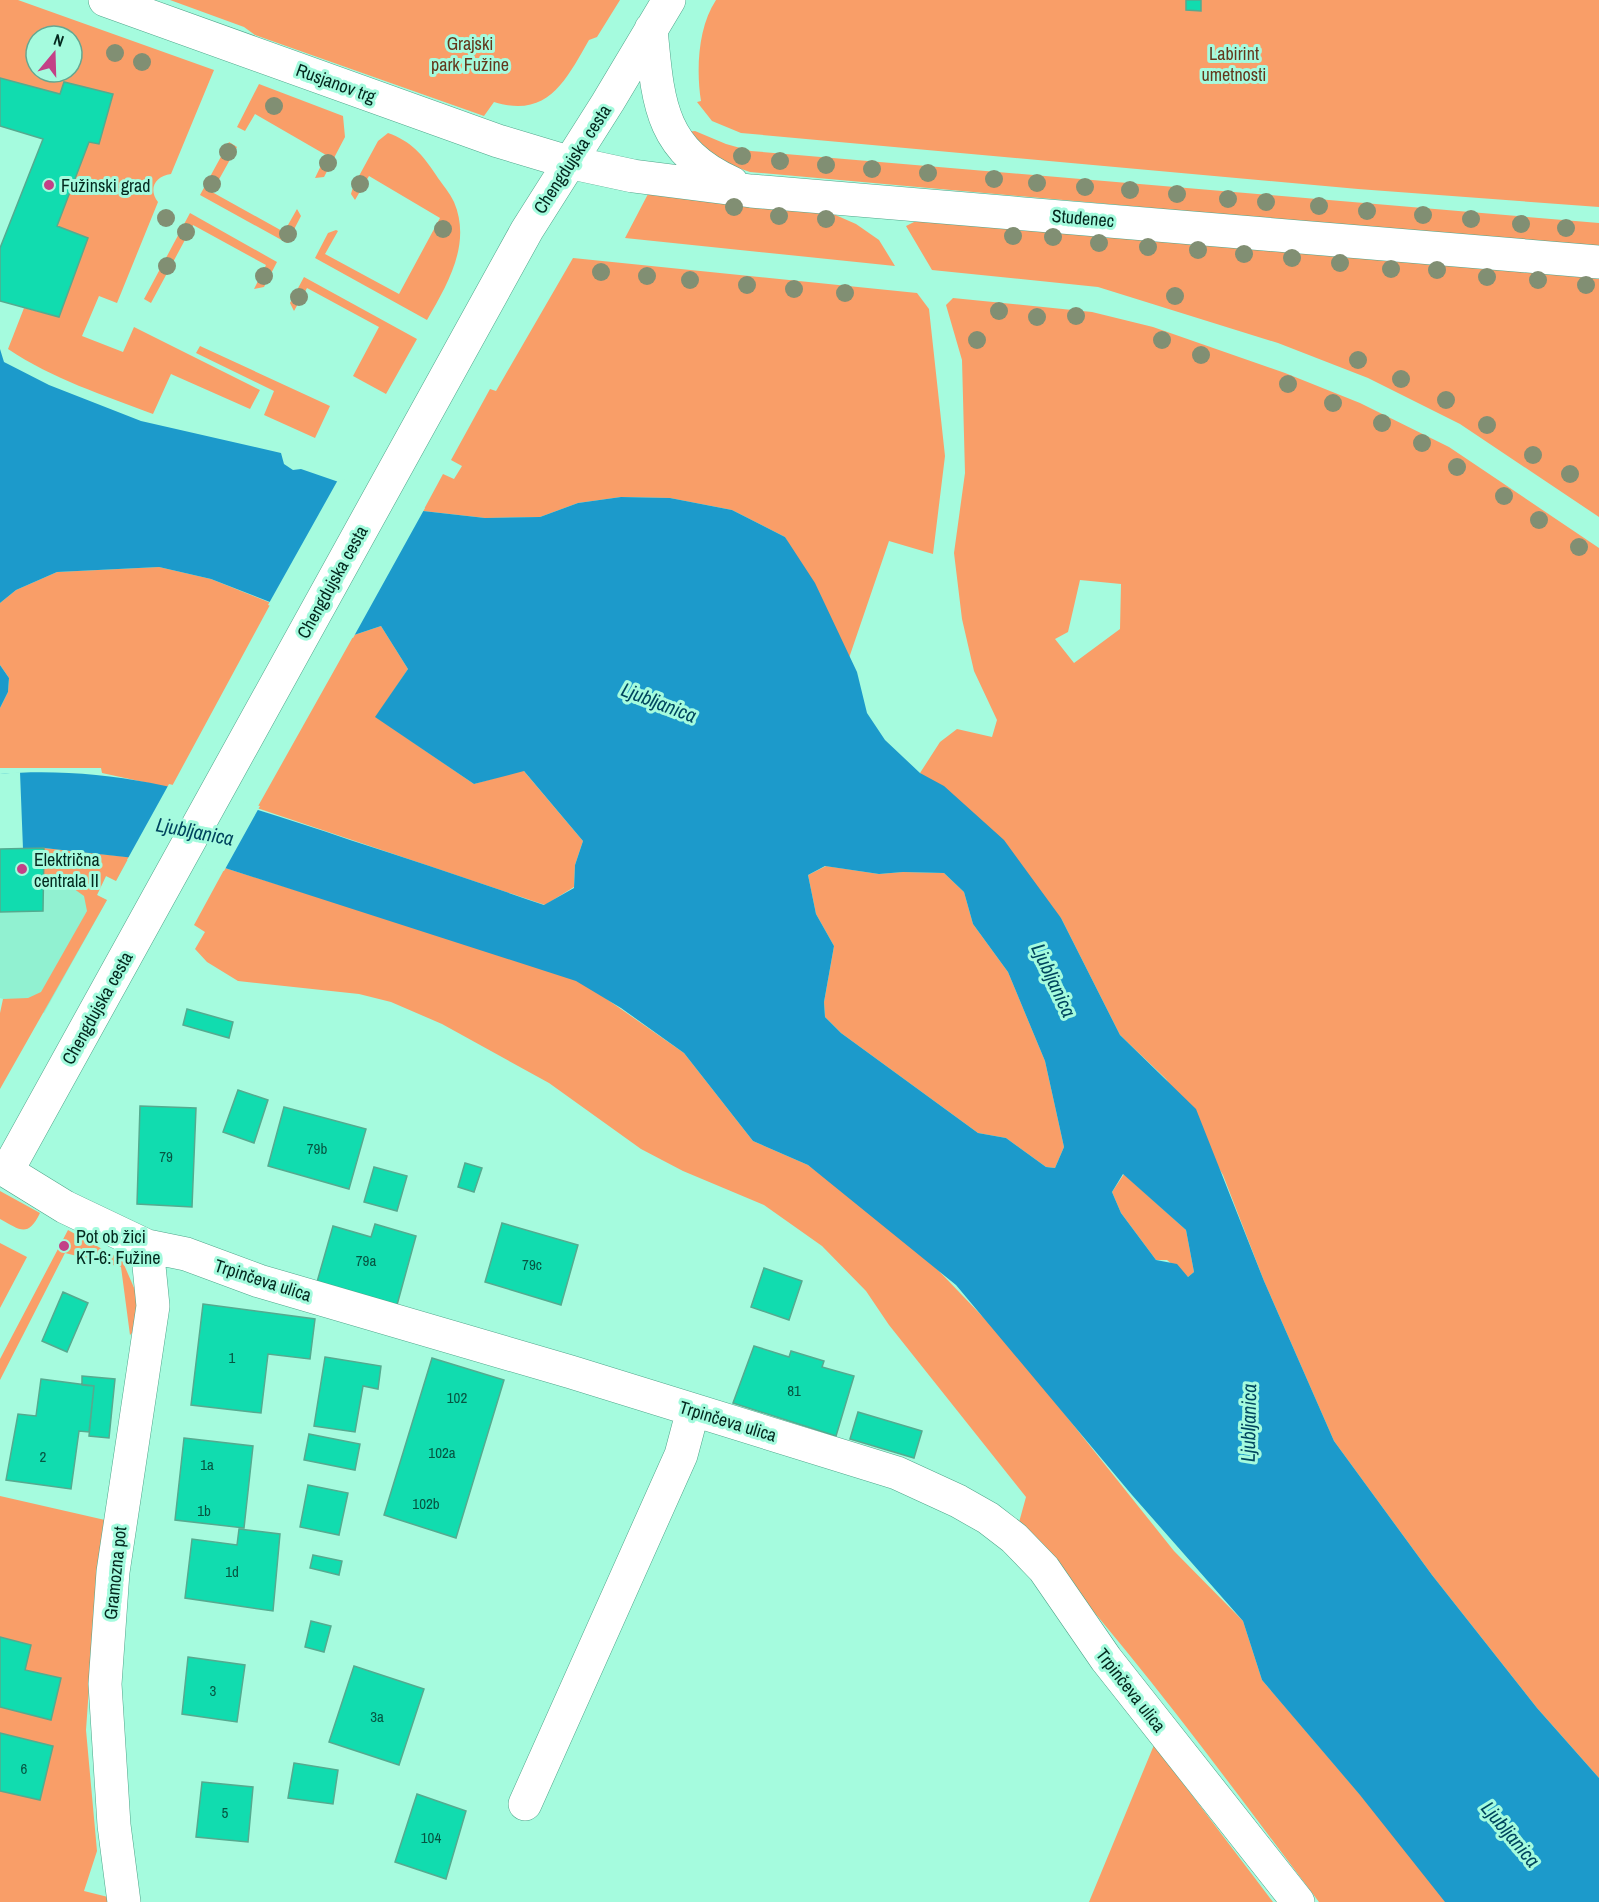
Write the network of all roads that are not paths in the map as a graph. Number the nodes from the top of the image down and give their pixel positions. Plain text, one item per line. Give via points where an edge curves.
1 (105, 0) edge
2 (669, 0) edge
3 (651, 29) junction
4 (568, 162) junction
5 (751, 191) junction
6 (1599, 262) edge
7 (3, 1169) edge
8 (147, 1246) junction
9 (693, 1410) junction
10 (525, 1804) dead end
11 (124, 1902) edge
12 (1298, 1902) edge

1 - 4 street, Rusjanov trg via 473,132
2 - 3 street, Chengdujska cesta
3 - 4 street, Chengdujska cesta via 609,102
3 - 5 street via 659,99 674,139 717,176
4 - 5 street, Studenec via 633,176
4 - 7 street, Chengdujska cesta
5 - 6 street, Studenec
7 - 8 street, Trpinčeva ulica via 75,1212
8 - 9 street, Trpinčeva ulica via 186,1254 259,1281
8 - 11 street, Gramozna pot via 153,1306 113,1572 105,1684 114,1825
9 - 10 street via 681,1455
9 - 12 street, Trpinčeva ulica via 897,1473 958,1501 1014,1538 1044,1569 1106,1659

